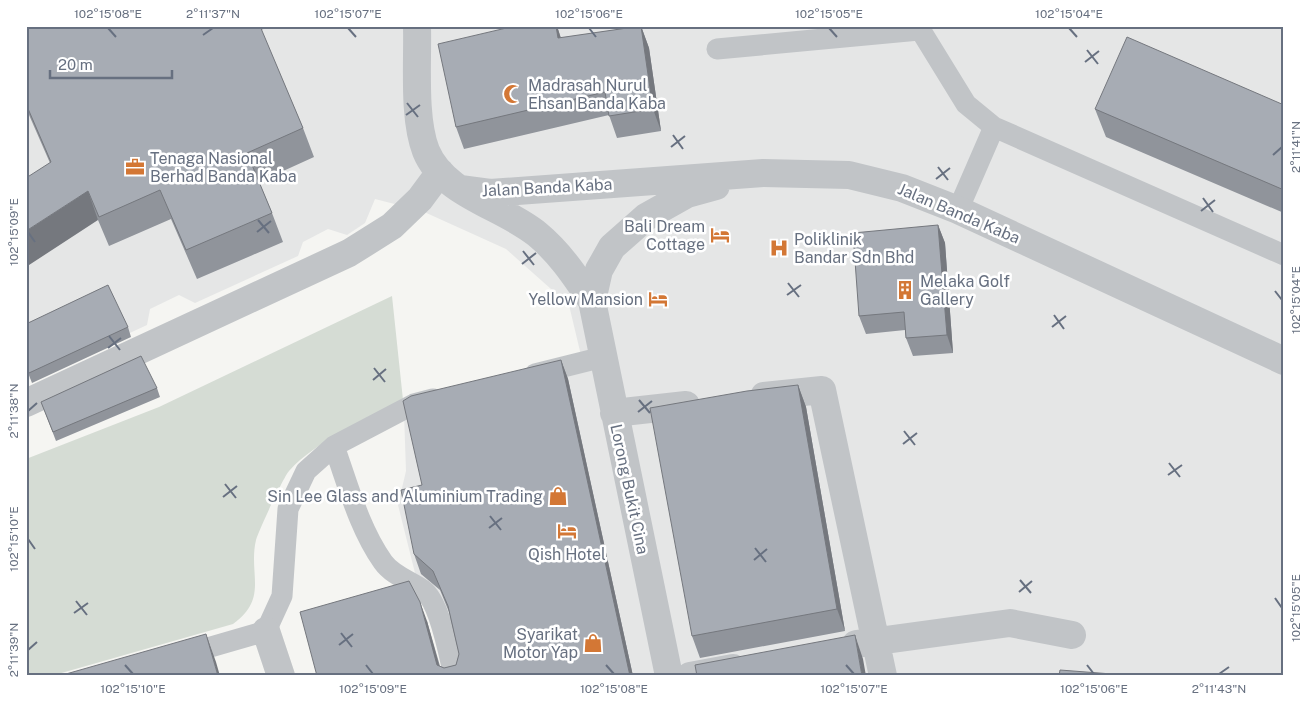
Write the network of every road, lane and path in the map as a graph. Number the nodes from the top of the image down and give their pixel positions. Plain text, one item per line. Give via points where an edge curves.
1 (417, 26) edge
2 (919, 28) edge
3 (717, 49) dead end
4 (994, 126) junction
5 (440, 172) junction
6 (763, 172) junction
7 (460, 189) junction
8 (958, 210) junction
9 (1284, 255) edge
10 (592, 301) junction
11 (603, 357) junction
12 (1284, 361) edge
13 (518, 378) edge
14 (452, 395) edge
15 (743, 398) edge
16 (713, 402) edge
17 (26, 403) edge
18 (614, 413) junction
19 (334, 446) junction
20 (266, 631) junction
21 (1072, 635) dead end
22 (875, 641) junction
23 (836, 648) edge
24 (166, 660) edge
25 (758, 663) edge
26 (281, 676) edge
27 (454, 676) edge
28 (669, 676) edge
29 (690, 676) edge
30 (883, 676) edge

1 - 5 street, Lorong Bukit Cina via 419,126 426,152
2 - 3 lane
2 - 4 lane via 966,104
4 - 8 lane
4 - 9 lane
5 - 7 street, Lorong Bukit Cina
5 - 17 street via 420,199 392,226 349,253
6 - 7 street, Jalan Banda Kaba via 490,193
6 - 8 street, Jalan Banda Kaba via 848,176 902,188
6 - 10 street, Lorong Bukit Cina via 687,194 646,217 612,247 599,270
7 - 10 street, Lorong Bukit Cina via 535,233 561,256
8 - 12 street, Jalan Banda Kaba
10 - 11 street, Lorong Bukit Cina
11 - 13 lane
11 - 18 street, Lorong Bukit Cina
14 - 19 lane via 414,404
15 - 22 street via 822,390
16 - 18 street
18 - 28 street, Lorong Bukit Cina
19 - 20 lane via 306,470 288,509 282,596
19 - 27 lane via 359,519 384,564 424,591 434,604
20 - 24 lane
20 - 26 street
21 - 22 street via 1010,623
22 - 23 street
22 - 30 street
25 - 29 street

